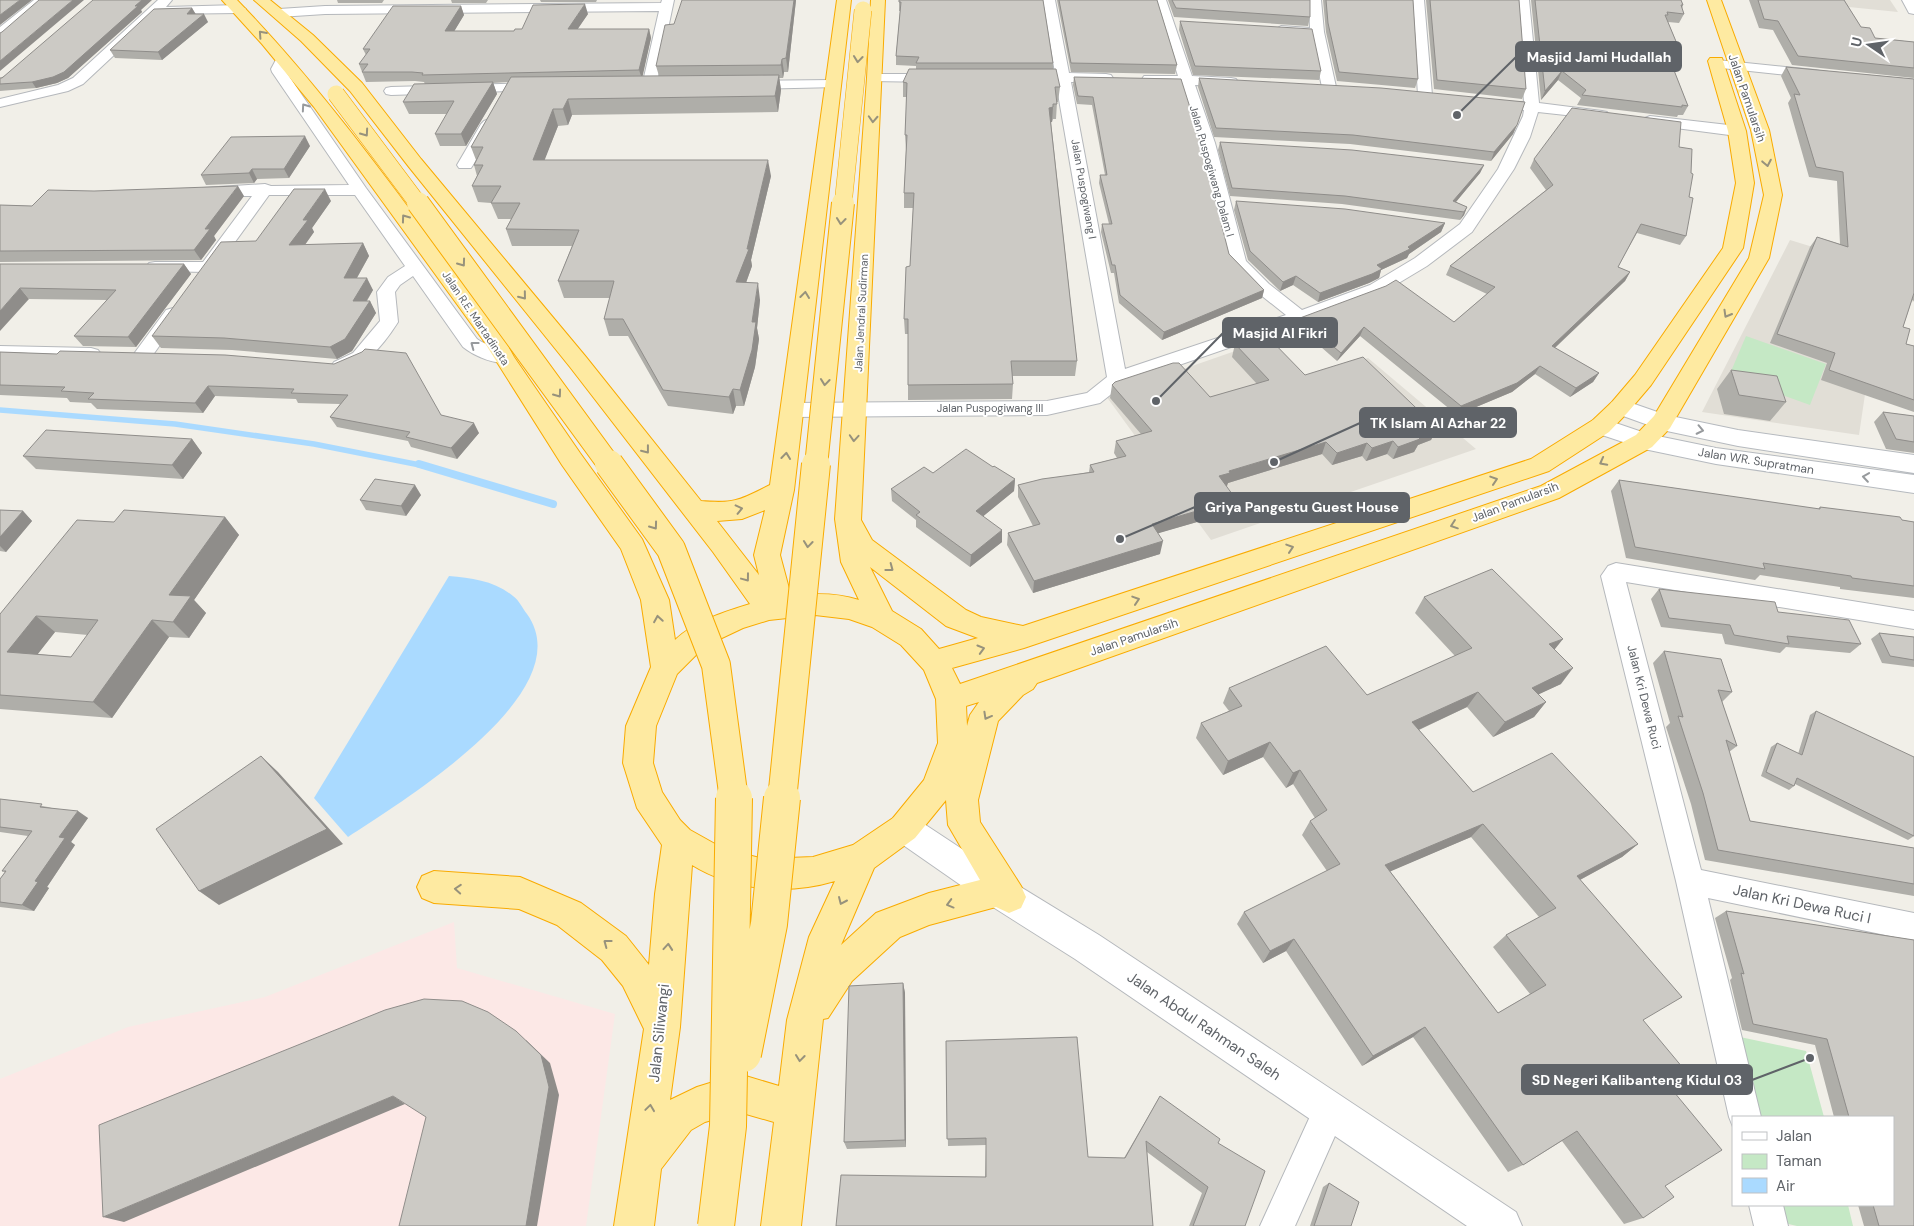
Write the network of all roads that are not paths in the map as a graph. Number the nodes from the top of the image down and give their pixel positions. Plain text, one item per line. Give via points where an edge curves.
1 (42, 0) edge
2 (166, 0) edge
3 (261, 0) edge
4 (1049, 0) edge
5 (1160, 0) edge
6 (1315, 0) edge
7 (1418, 0) edge
8 (1523, 0) edge
9 (1695, 0) edge
10 (1714, 0) edge
11 (1908, 0) edge
12 (862, 3) edge
13 (493, 4) edge
14 (667, 4) edge
15 (224, 5) edge
16 (396, 5) edge
17 (1914, 10) edge
18 (155, 11) junction
19 (279, 13) junction
20 (1167, 23) junction
21 (1185, 24) edge
22 (1270, 29) edge
23 (1317, 32) junction
24 (0, 34) edge
25 (283, 59) junction
26 (334, 64) junction
27 (1726, 65) junction
28 (1830, 76) edge
29 (1012, 77) edge
30 (1062, 77) junction
31 (875, 78) junction
32 (954, 78) edge
33 (1119, 78) edge
34 (1138, 79) edge
35 (1186, 80) junction
36 (1243, 83) edge
37 (833, 84) junction
38 (668, 86) edge
39 (736, 86) edge
40 (1310, 86) edge
41 (549, 87) edge
42 (1329, 87) junction
43 (510, 88) junction
44 (1346, 88) edge
45 (391, 91) dead end
46 (1407, 94) edge
47 (1424, 95) junction
48 (1444, 98) edge
49 (0, 103) edge
50 (1503, 104) edge
51 (1532, 107) junction
52 (1620, 118) edge
53 (1639, 120) edge
54 (1737, 131) junction
55 (1207, 143) junction
56 (1226, 144) edge
57 (465, 165) dead end
58 (1486, 166) edge
59 (1506, 169) junction
60 (265, 189) junction
61 (360, 190) junction
62 (198, 191) edge
63 (1223, 202) junction
64 (1241, 203) edge
65 (1447, 226) dead end
66 (1466, 228) junction
67 (415, 266) junction
68 (139, 267) edge
69 (208, 267) junction
70 (196, 283) edge
71 (184, 299) edge
72 (1300, 317) junction
73 (0, 352) edge
74 (105, 354) edge
75 (163, 356) edge
76 (504, 358) junction
77 (320, 365) edge
78 (1117, 379) junction
79 (1620, 407) junction
80 (856, 409) junction
81 (791, 410) junction
82 (1662, 422) junction
83 (627, 425) junction
84 (1601, 426) junction
85 (1644, 441) junction
86 (571, 458) junction
87 (1914, 464) edge
88 (1914, 484) edge
89 (782, 490) junction
90 (692, 509) junction
91 (848, 519) junction
92 (774, 607) junction
93 (882, 619) junction
94 (1914, 620) edge
95 (1024, 637) junction
96 (934, 662) junction
97 (1051, 666) junction
98 (665, 667) junction
99 (951, 699) junction
100 (904, 828) junction
101 (679, 840) junction
102 (862, 857) junction
103 (1690, 881) junction
104 (434, 887) dead end
105 (1003, 894) junction
106 (1914, 927) edge
107 (805, 1020) junction
108 (662, 1027) junction
109 (794, 1109) junction
110 (1330, 1112) junction
111 (1745, 1116) edge
112 (728, 1126) junction
113 (643, 1161) junction
114 (1766, 1206) edge
115 (634, 1226) edge
116 (716, 1226) edge
117 (781, 1226) edge
118 (1277, 1226) edge
119 (1502, 1226) edge
120 (1770, 1226) edge

1 - 24 street
2 - 18 street
3 - 19 highway
4 - 30 street, Jalan Puspogiwang I
5 - 20 street, Jalan Puspogiwang Dalam I
6 - 23 street
7 - 47 street
8 - 51 street, Jalan Puspogiwang III
9 - 27 highway, Jalan Pamularsih
10 - 27 highway, Jalan Pamularsih
11 - 17 street
12 - 31 highway, Jalan Jendral Sudirman
12 - 37 highway
12 -> 112 highway, bridge via 769,924
13 - 14 street
13 - 16 street
14 - 38 street via 644,86
15 - 18 street
25 -> 15 highway, Jalan R.E. Martadinata
16 - 19 street
18 - 49 street via 78,81 63,88
19 - 26 highway
20 - 21 street
20 - 35 street, Jalan Puspogiwang Dalam I
22 - 23 street
23 - 42 street
61 -> 25 street via 279,72
76 -> 25 highway, Jalan R.E. Martadinata via 493,338 377,180
26 -> 83 highway via 356,87
26 -> 112 highway, bridge via 325,75 326,80 671,549 716,665 735,805
27 - 28 street
27 - 54 highway, Jalan Pamularsih
27 -> 82 highway, Jalan Pamularsih via 1760,130 1773,195 1759,258
29 - 30 street
30 - 33 street
30 - 78 street, Jalan Puspogiwang I
31 - 32 street
31 -> 80 highway, Jalan Jendral Sudirman
34 - 35 street
35 - 36 street
35 - 55 street, Jalan Puspogiwang Dalam I
37 - 39 street
81 -> 37 highway
40 - 42 street
41 - 43 street
42 - 44 street
43 - 45 street
43 - 57 street
46 - 47 street
47 - 48 street
50 - 51 street
51 - 52 street
51 - 59 street, Jalan Puspogiwang III via 1522,138
53 - 54 street
54 - 79 highway, Jalan Pamularsih via 1745,183 1732,248 1643,380
55 - 56 street
55 - 63 street, Jalan Puspogiwang Dalam I
58 - 59 street
59 - 66 street, Jalan Puspogiwang III
60 - 61 street
60 - 62 street
60 - 69 street
61 - 67 street
63 - 64 street
63 - 72 street, Jalan Puspogiwang Dalam I via 1238,262 1263,288
65 - 66 street
66 - 72 street, Jalan Puspogiwang III via 1421,262 1376,289
76 -> 67 street via 475,348 470,343
67 - 77 street via 394,281 386,292 389,322 360,358 340,367
68 - 69 street
69 - 70 street
71 - 75 street via 134,355
72 - 78 street, Jalan Puspogiwang III
73 - 74 street
76 - 86 highway, Jalan R.E. Martadinata
78 - 80 street, Jalan Puspogiwang III via 1093,398 1048,408
79 - 82 main road, Jalan WR. Supratman
79 - 84 highway, Jalan Pamularsih
80 - 81 street, Jalan Puspogiwang III
80 -> 91 highway, Jalan Jendral Sudirman
89 -> 81 highway
82 - 85 highway, Jalan Pamularsih
82 -> 87 main road, Jalan WR. Supratman via 1738,438
83 - 86 highway via 616,450 606,457 582,461
83 -> 90 highway
84 - 85 main road, Jalan WR. Supratman
95 -> 84 highway, Jalan Pamularsih via 1540,465
88 -> 85 main road, Jalan WR. Supratman via 1716,456
85 -> 97 highway, Jalan Pamularsih via 1550,492
98 -> 86 highway, Jalan R.E. Martadinata via 655,600 633,546
90 -> 89 highway via 742,510
89 - 92 highway via 767,555
90 -> 92 highway
91 - 93 highway, Jalan Jendral Sudirman via 854,562
91 -> 95 highway via 862,547 956,618 976,627
92 - 93 highway via 815,604 850,608
92 - 98 highway via 734,620 695,638
93 - 96 highway via 911,637
94 - 103 street, Jalan Kri Dewa Ruci via 1621,572 1614,574
96 -> 95 highway, Jalan Pamularsih
96 - 99 highway
97 - 99 highway, Jalan Pamularsih
97 -> 105 highway via 1013,686 985,715 962,800 964,825
98 - 101 highway via 641,726 638,762 648,798
99 - 100 highway via 953,743 937,788
100 - 102 highway
100 - 105 main road, Jalan Abdul Rahman Saleh
101 - 102 highway via 717,863 764,874 813,872
108 -> 101 highway, Jalan Siliwangi
102 -> 107 highway via 826,937
103 - 106 street, Jalan Kri Dewa Ruci I
103 - 111 street, Jalan Kri Dewa Ruci
108 -> 104 highway via 635,974 619,954 569,914 520,893
105 -> 107 highway via 929,910 888,925 840,969
105 - 110 main road, Jalan Abdul Rahman Saleh
107 -> 109 highway
113 -> 108 highway, Jalan Siliwangi
109 - 113 highway via 739,1093 697,1106 678,1117
109 - 117 highway
110 - 118 street
110 - 119 main road, Jalan Abdul Rahman Saleh
112 - 116 highway, bridge
113 - 115 highway, Jalan Siliwangi
114 - 120 street

